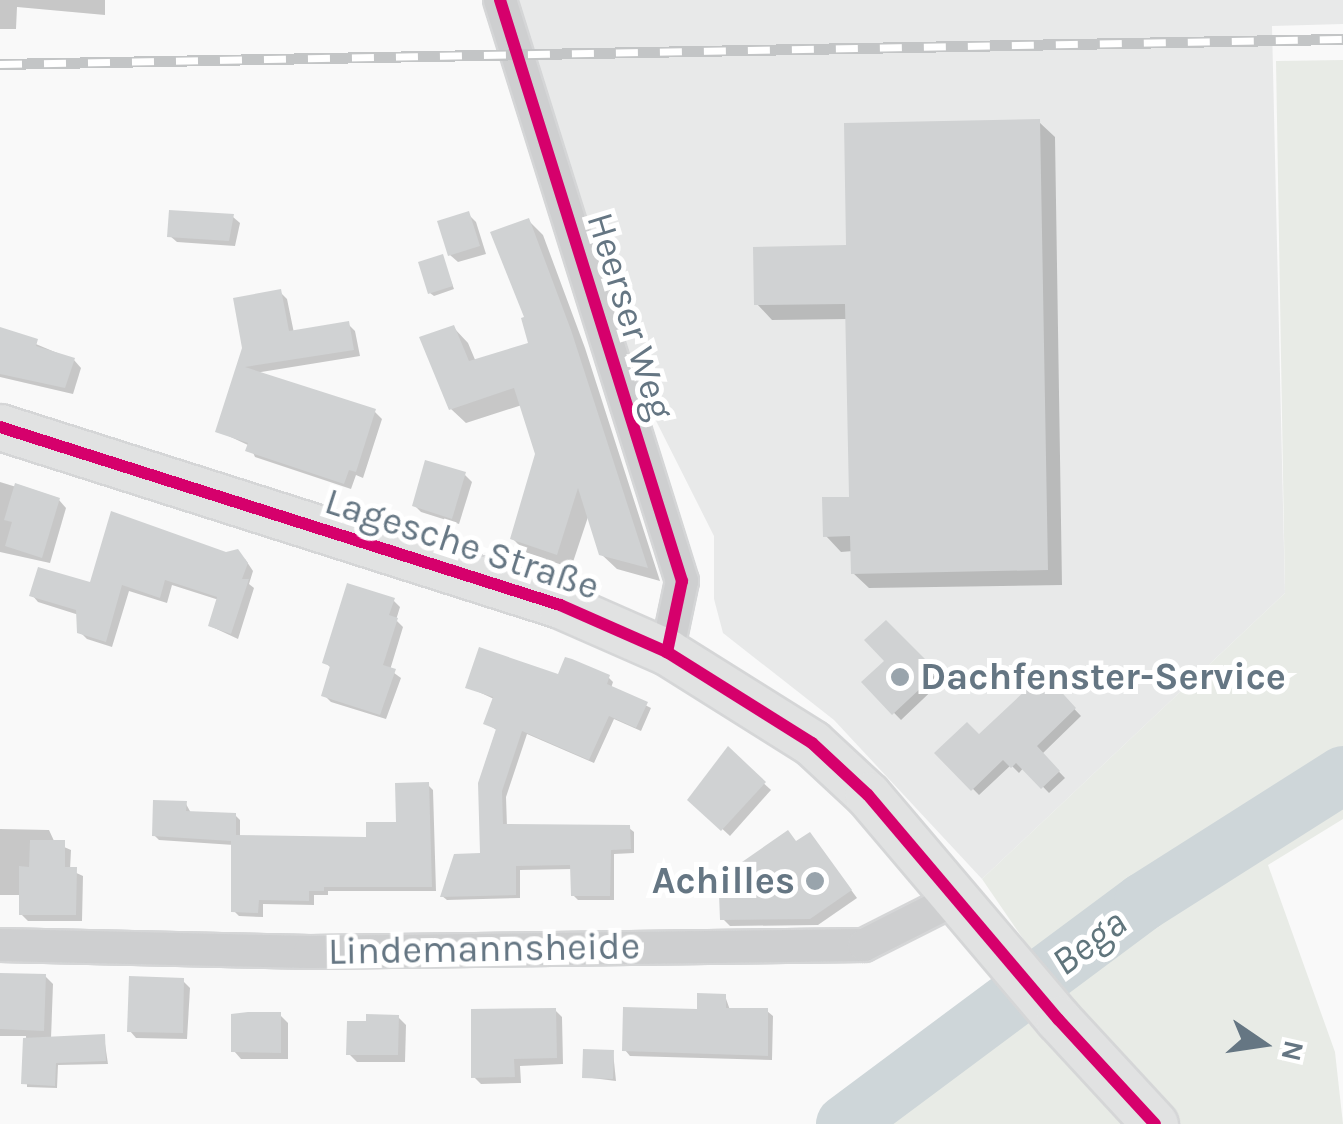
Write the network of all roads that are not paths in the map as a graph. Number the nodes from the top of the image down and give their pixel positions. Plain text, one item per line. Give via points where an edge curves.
1 (500, 0) edge
2 (0, 427) edge
3 (667, 652) junction
4 (971, 914) junction
5 (0, 945) edge
6 (1155, 1124) edge

1 - 3 street, Heerser Weg via 682,581
2 - 3 street, Lagesche Straße via 560,605
3 - 4 street, Lagesche Straße via 812,743 868,795
4 - 5 street, Lindemannsheide via 864,944 310,952
4 - 6 street, Lagesche Straße

